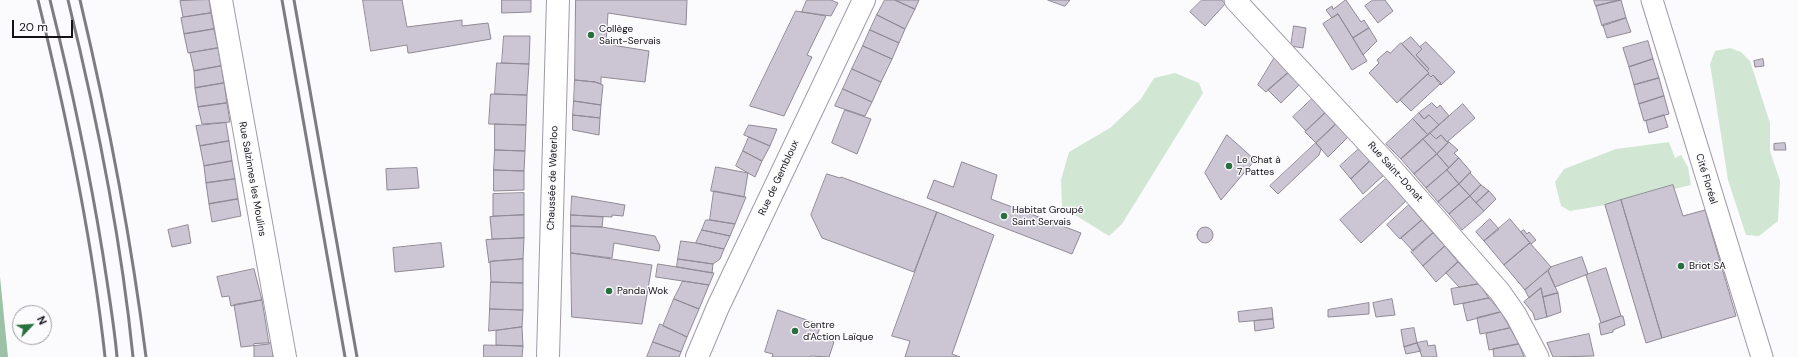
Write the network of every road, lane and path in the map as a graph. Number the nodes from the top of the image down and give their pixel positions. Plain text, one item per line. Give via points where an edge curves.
1 (221, 0) edge
2 (558, 0) edge
3 (864, 0) edge
4 (1235, 0) edge
5 (1652, 0) edge
6 (285, 357) edge
7 (548, 357) edge
8 (697, 357) edge
9 (1538, 357) edge
10 (1762, 357) edge

1 - 6 main road, Rue Salzinnes les Moulins
2 - 7 main road, Chaussée de Waterloo
3 - 8 main road, Rue de Gembloux via 718,307
4 - 9 street, Rue Saint-Donat via 1393,170 1500,292 1516,315
5 - 10 street, Cité Floréal

